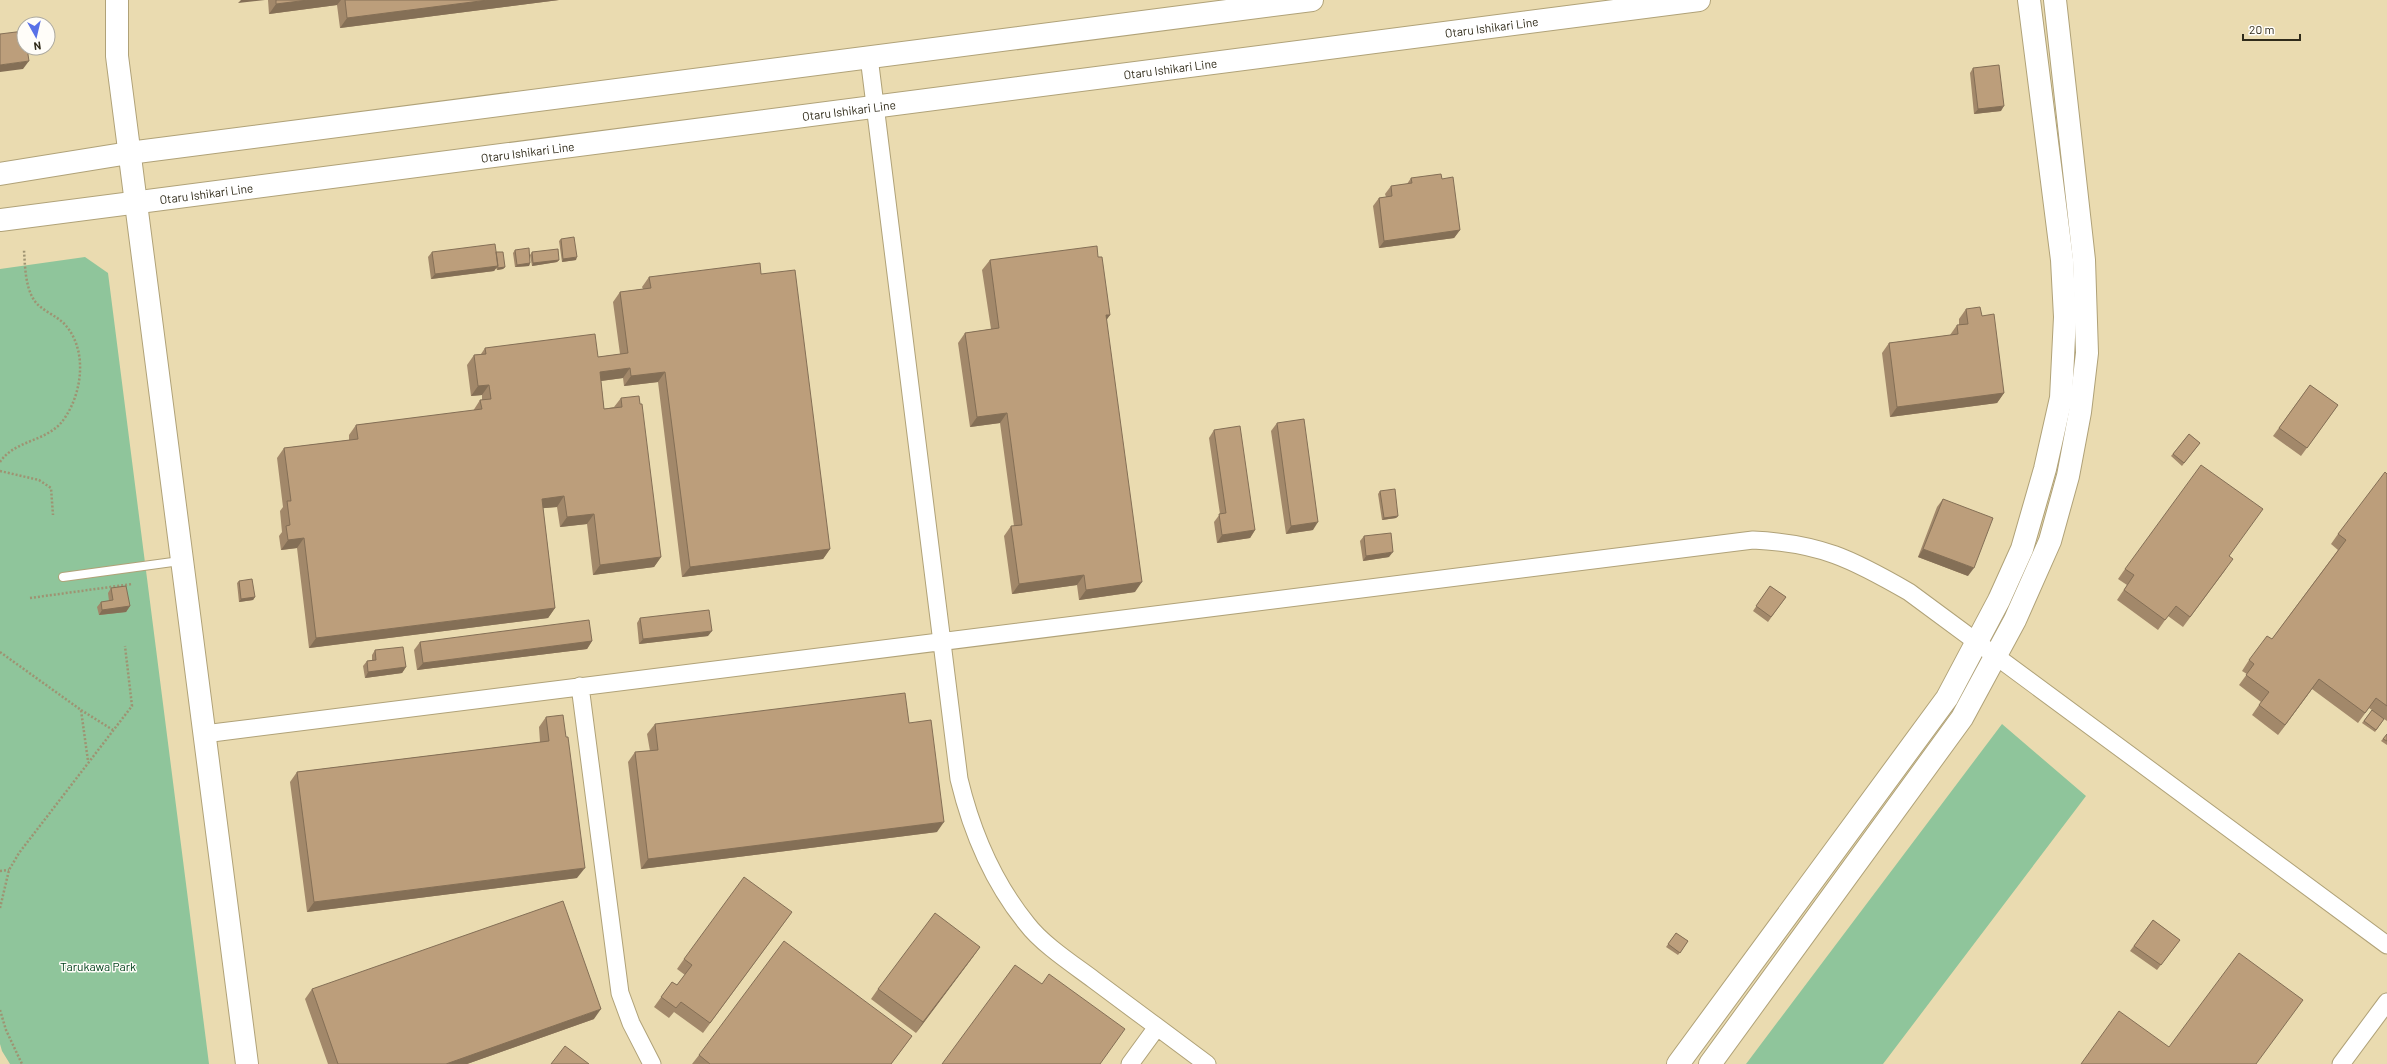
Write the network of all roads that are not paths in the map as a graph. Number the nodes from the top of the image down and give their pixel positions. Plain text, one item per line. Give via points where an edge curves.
1 (117, 0) edge
2 (1312, 0) edge
3 (1699, 0) edge
4 (2029, 0) edge
5 (2055, 0) edge
6 (869, 57) junction
7 (876, 106) junction
8 (129, 153) junction
9 (0, 174) edge
10 (137, 202) junction
11 (0, 220) edge
12 (181, 561) junction
13 (63, 577) dead end
14 (943, 640) junction
15 (1976, 643) junction
16 (1996, 656) junction
17 (580, 686) junction
18 (204, 734) junction
19 (2387, 945) edge
20 (2387, 1002) edge
21 (1157, 1027) junction
22 (247, 1064) edge
23 (652, 1064) edge
24 (1130, 1064) edge
25 (1207, 1064) edge
26 (1678, 1064) edge
27 (1710, 1064) edge
28 (2341, 1064) edge

1 - 8 street via 117,56
2 - 6 street
3 - 7 street, Otaru Ishikari Line
4 - 15 street via 2062,260 2064,317 2061,398 2045,469 2022,549
5 - 16 street via 2084,260 2087,353 2080,412 2068,476 2050,541
6 - 7 street
6 - 8 street
7 - 10 street, Otaru Ishikari Line
7 - 14 street
8 - 9 street
8 - 10 street
10 - 11 street, Otaru Ishikari Line
10 - 12 street
12 - 13 lane
12 - 18 street
14 - 15 street via 1753,540 1786,542 1823,549 1862,564 1944,615
14 - 17 street
14 - 21 street via 959,780 968,818 982,853 1004,893 1027,926 1069,962
15 - 16 street
15 - 26 street via 1948,698
16 - 19 street
16 - 27 street via 1962,718
17 - 18 street
17 - 23 street via 620,993 631,1024
18 - 22 street
20 - 28 street
21 - 24 street
21 - 25 street

